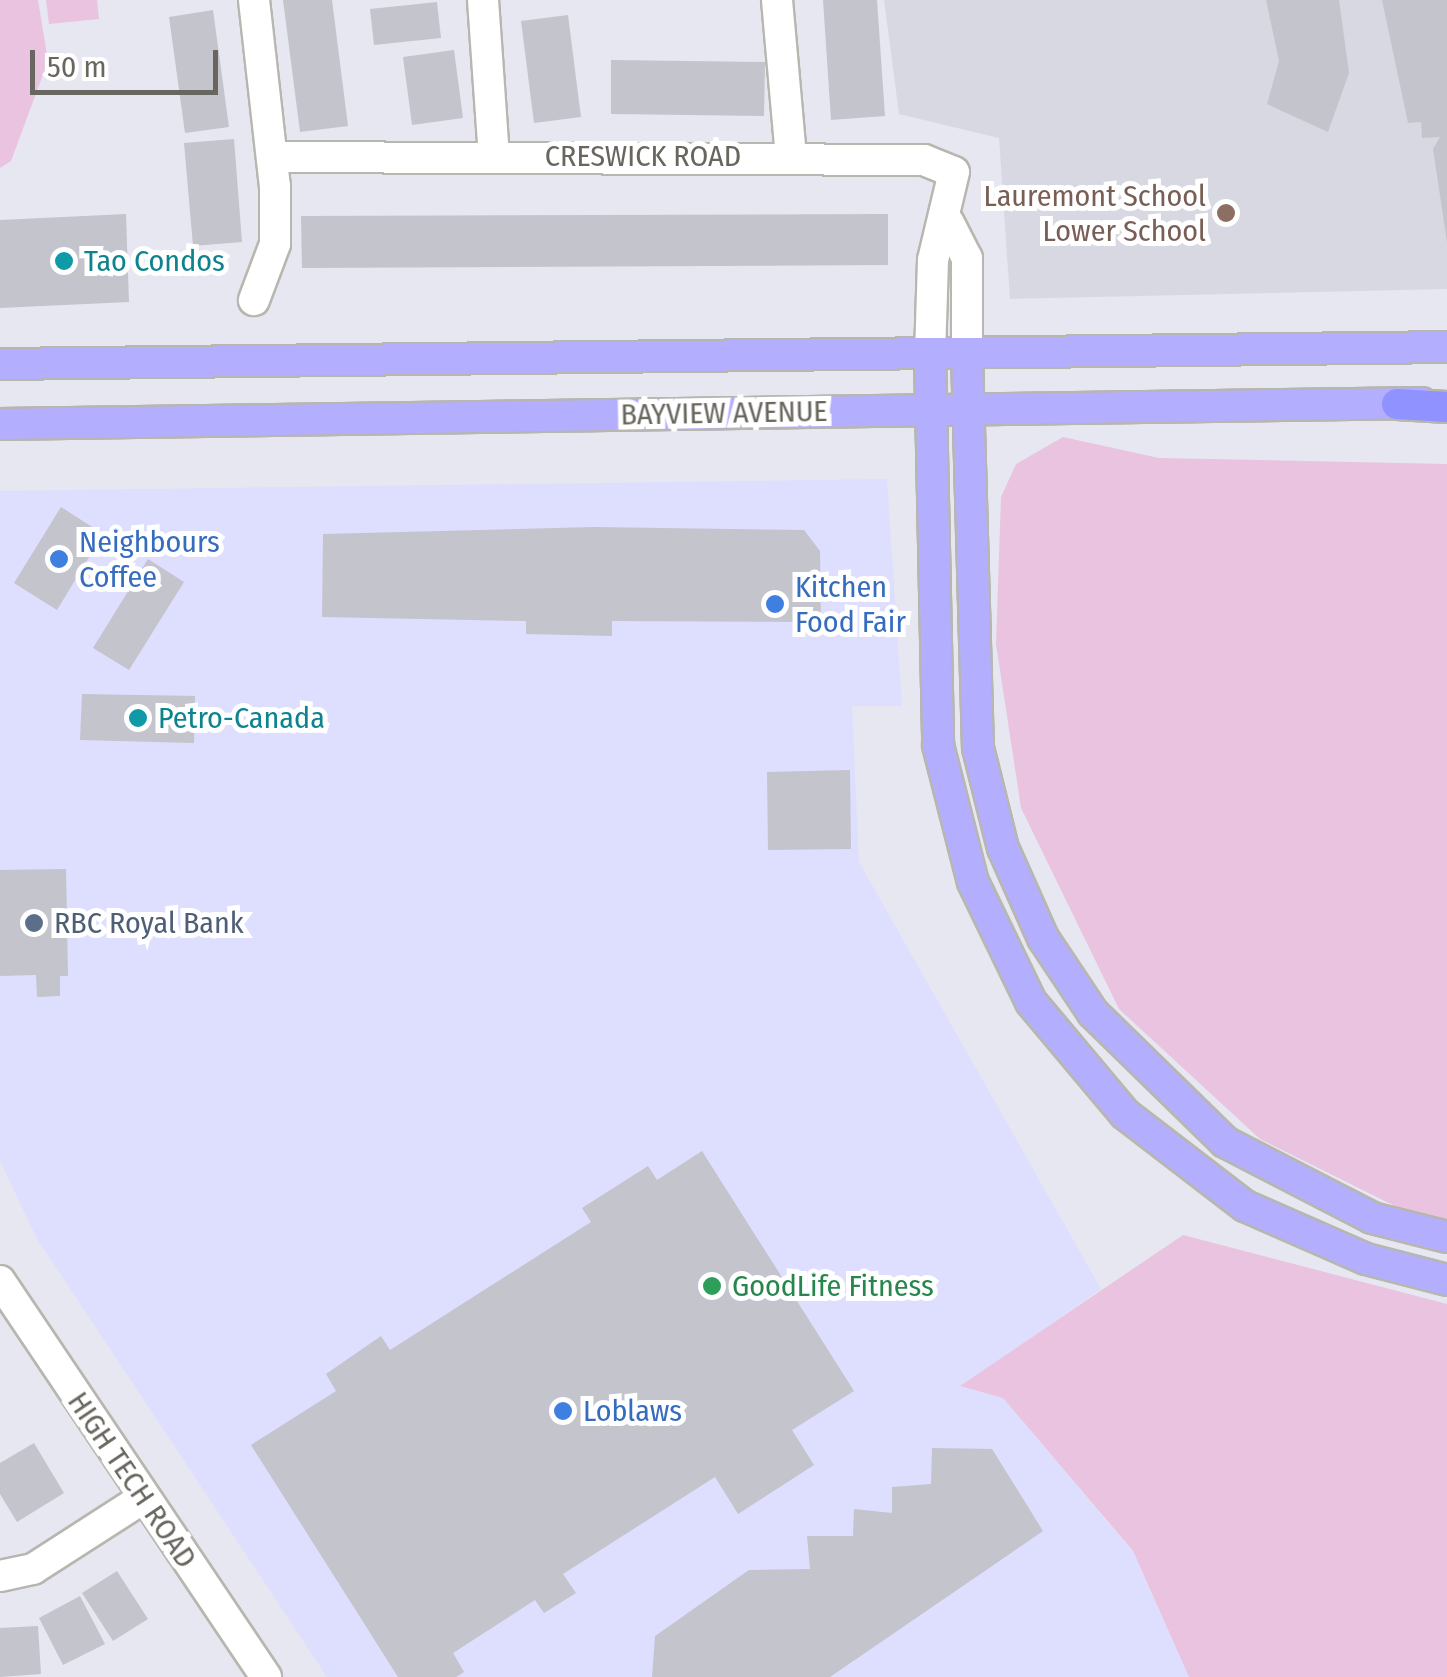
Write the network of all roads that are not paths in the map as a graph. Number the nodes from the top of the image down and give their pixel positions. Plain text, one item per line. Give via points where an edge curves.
1 (254, 0) edge
2 (483, 0) edge
3 (777, 0) edge
4 (494, 156) junction
5 (791, 156) junction
6 (272, 157) junction
7 (948, 223) junction
8 (254, 300) dead end
9 (1447, 347) edge
10 (930, 355) junction
11 (966, 355) junction
12 (0, 364) edge
13 (1397, 404) joint
14 (1447, 404) edge
15 (928, 410) junction
16 (967, 410) junction
17 (0, 424) edge
18 (1447, 1238) edge
19 (1447, 1280) edge
20 (0, 1281) edge
21 (143, 1498) junction
22 (0, 1576) edge
23 (266, 1677) edge

1 - 6 street
2 - 4 street
3 - 5 street
4 - 5 street, CRESWICK ROAD
4 - 6 street, CRESWICK ROAD
5 - 7 street, CRESWICK ROAD via 890,156 954,172
6 - 8 street via 275,244
7 - 10 street, CRESWICK ROAD via 933,260
7 - 11 street, CRESWICK ROAD via 967,258
9 - 11 main road, BAYVIEW AVENUE
10 - 11 main road, BAYVIEW AVENUE
10 - 12 main road, BAYVIEW AVENUE
10 - 15 main road
11 - 16 main road
13 - 14 highway
13 - 16 main road, BAYVIEW AVENUE
15 - 16 main road, BAYVIEW AVENUE
15 - 17 main road, BAYVIEW AVENUE
15 - 19 main road via 938,745 973,882 1032,1002 1125,1114 1232,1196 1350,1252
16 - 18 main road via 978,748 1003,848 1044,938 1139,1065 1225,1142 1372,1218
20 - 21 street, HIGH TECH ROAD
21 - 22 street via 33,1569
21 - 23 street, HIGH TECH ROAD

